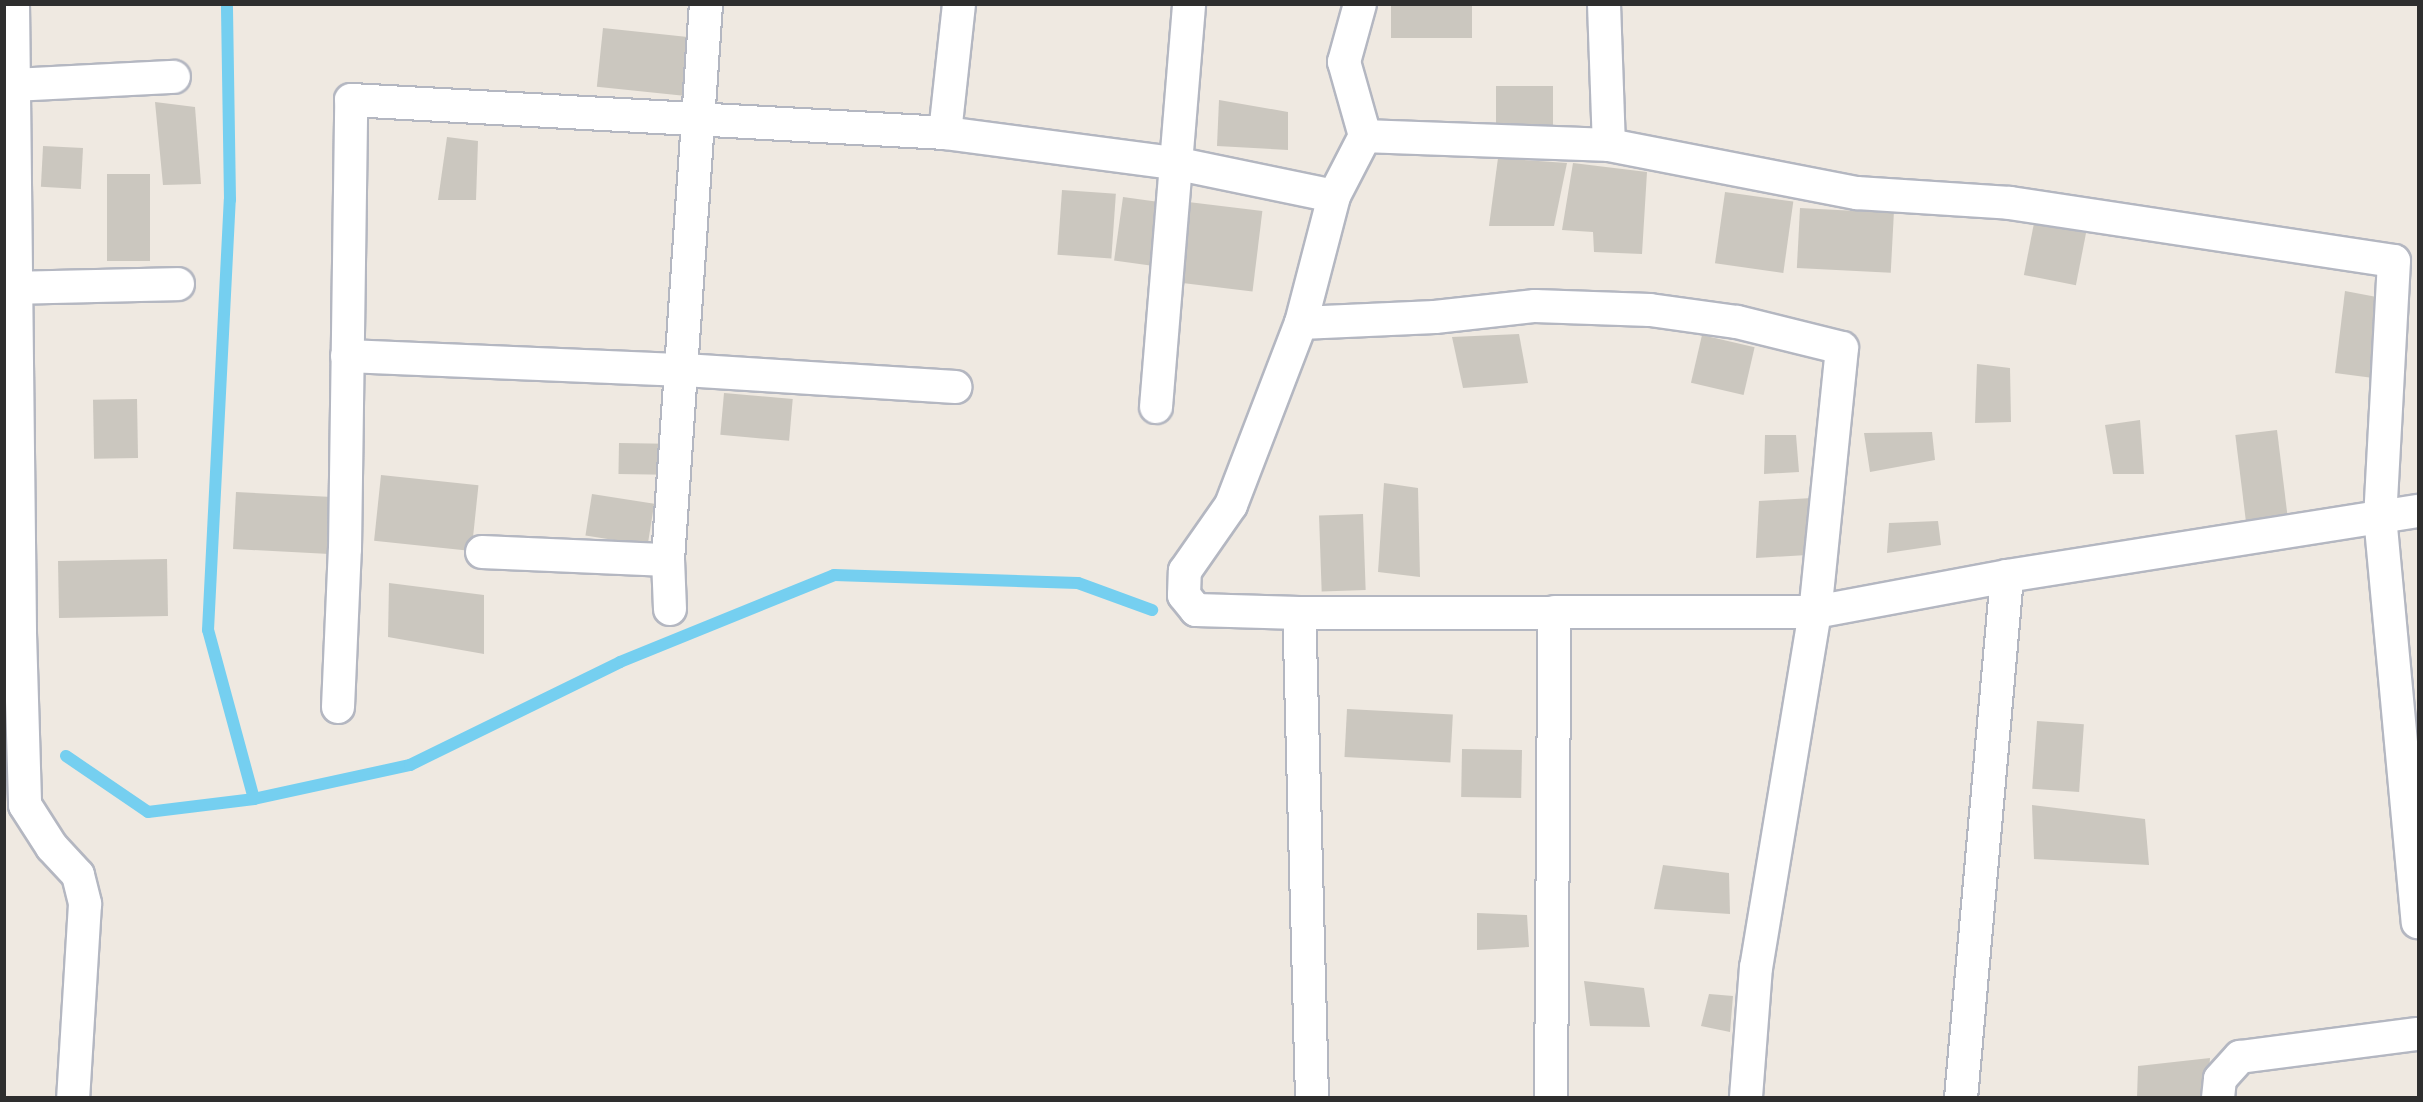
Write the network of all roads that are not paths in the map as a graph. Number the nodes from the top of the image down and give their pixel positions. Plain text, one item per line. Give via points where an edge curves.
1 (13, 4) edge
2 (706, 4) edge
3 (959, 4) edge
4 (1189, 4) edge
5 (1360, 4) edge
6 (1604, 4) edge
7 (174, 77) dead end
8 (14, 85) junction
9 (700, 119) junction
10 (945, 133) junction
11 (1365, 136) junction
12 (1609, 145) junction
13 (1179, 164) junction
14 (1334, 196) junction
15 (2406, 262) edge
16 (178, 284) dead end
17 (11, 288) edge
18 (1301, 323) junction
19 (347, 356) junction
20 (684, 370) junction
21 (955, 387) dead end
22 (1156, 407) dead end
23 (2418, 511) edge
24 (2380, 516) junction
25 (482, 552) dead end
26 (668, 560) junction
27 (2007, 576) junction
28 (670, 609) dead end
29 (1554, 612) junction
30 (1815, 612) junction
31 (1299, 613) junction
32 (12, 633) edge
33 (338, 707) dead end
34 (2418, 922) edge
35 (2418, 1034) edge
36 (73, 1098) edge
37 (1312, 1098) edge
38 (1551, 1098) edge
39 (1746, 1098) edge
40 (1961, 1098) edge
41 (2218, 1098) edge

1 - 8 street
2 - 9 street
3 - 10 street
4 - 13 street
5 - 11 street via 1344,62
6 - 12 street
7 - 8 street
8 - 17 street
9 - 10 street
9 - 19 street via 351,100
9 - 20 street
10 - 13 street
11 - 12 street
11 - 14 street
12 - 15 street via 1857,193 2010,203
13 - 14 street
13 - 22 street
14 - 18 street
15 - 24 street
16 - 17 street
17 - 32 street
18 - 30 street via 1435,317 1535,306 1650,310 1737,322 1842,348
18 - 31 street via 1231,505 1185,571 1184,587 1184,596 1196,610
19 - 20 street
19 - 33 street
20 - 21 street
20 - 26 street
23 - 24 street
24 - 27 street
24 - 34 street
25 - 26 street
26 - 28 street
27 - 30 street
27 - 40 street
29 - 30 street
29 - 31 street
29 - 38 street
30 - 39 street via 1756,967
31 - 37 street
32 - 36 street via 22,707 26,805 52,847 78,875 85,904
35 - 41 street via 2240,1057 2220,1079

